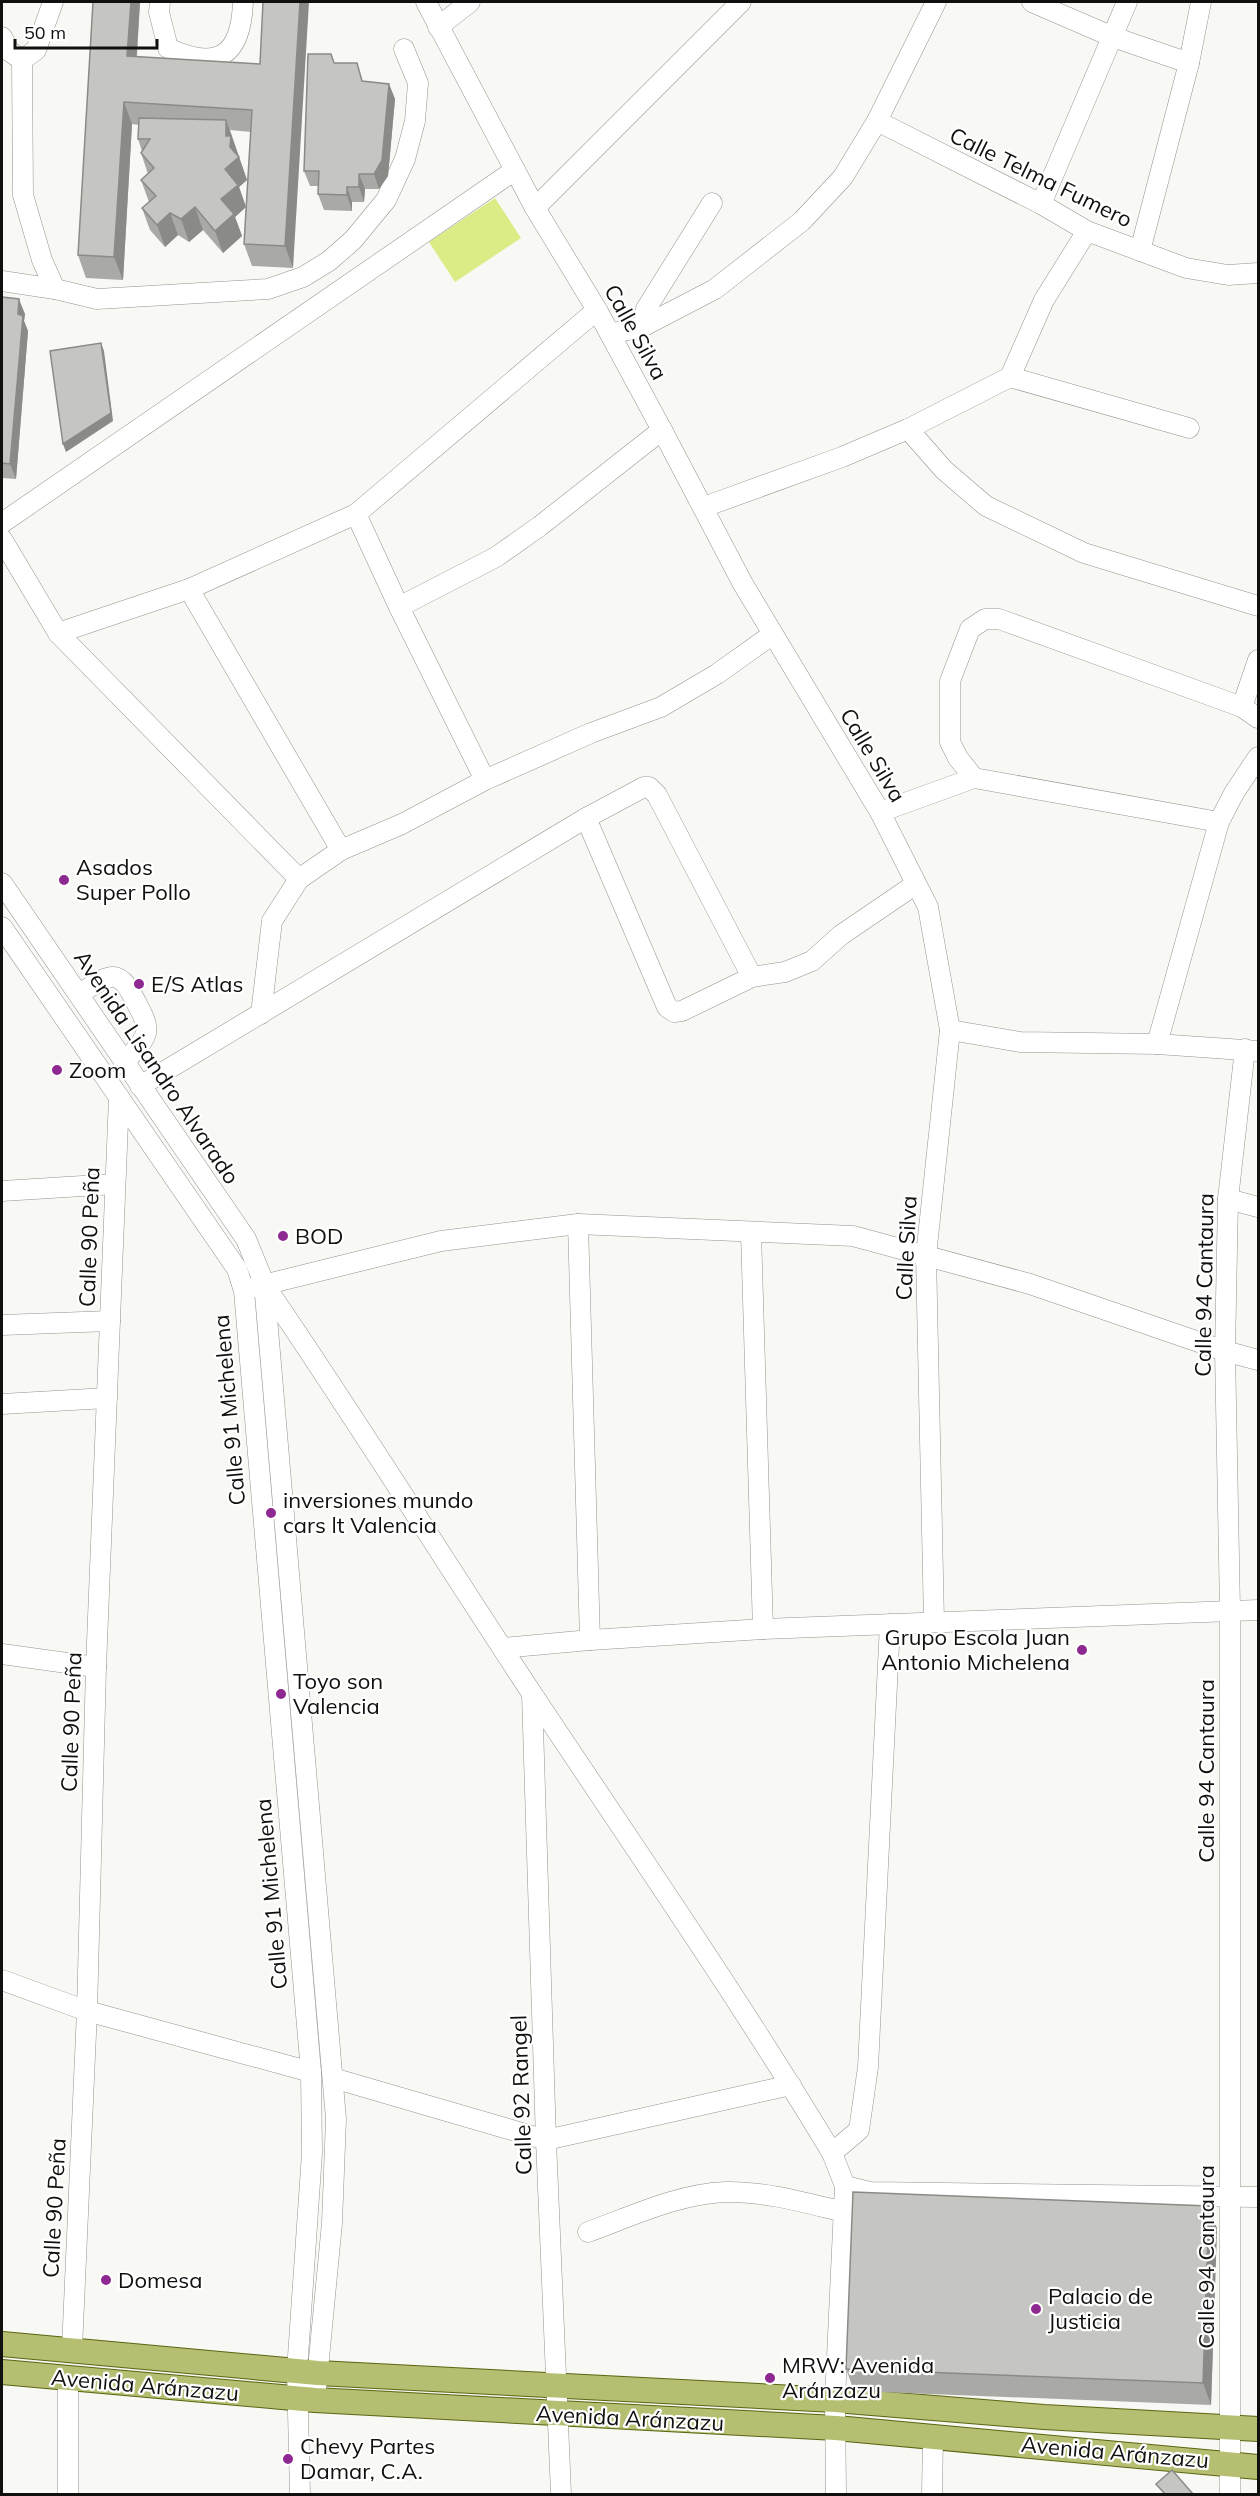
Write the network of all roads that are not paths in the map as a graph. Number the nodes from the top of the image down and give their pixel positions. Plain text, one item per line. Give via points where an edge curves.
1 (53, 2) edge
2 (160, 2) edge
3 (243, 2) edge
4 (426, 2) edge
5 (470, 2) edge
6 (741, 2) edge
7 (936, 2) edge
8 (1032, 2) edge
9 (1127, 2) edge
10 (1201, 2) edge
11 (438, 27) junction
12 (2, 37) edge
13 (1113, 37) junction
14 (404, 49) dead end
15 (22, 60) junction
16 (1189, 63) junction
17 (877, 122) junction
18 (515, 170) junction
19 (712, 203) dead end
20 (1041, 204) junction
21 (535, 208) junction
22 (1088, 231) junction
23 (1140, 251) junction
24 (1258, 273) edge
25 (2, 282) edge
26 (55, 290) junction
27 (597, 310) junction
28 (644, 326) junction
29 (610, 334) junction
30 (1010, 377) junction
31 (1190, 428) dead end
32 (908, 429) junction
33 (662, 430) junction
34 (704, 507) junction
35 (356, 514) junction
36 (2, 523) edge
37 (2, 539) edge
38 (189, 589) junction
39 (1258, 606) edge
40 (399, 607) junction
41 (58, 633) junction
42 (773, 634) junction
43 (1258, 660) edge
44 (1250, 712) edge
45 (1258, 757) edge
46 (975, 778) junction
47 (485, 780) junction
48 (880, 812) junction
49 (586, 818) junction
50 (1219, 822) junction
51 (341, 850) junction
52 (298, 879) junction
53 (2, 883) edge
54 (916, 884) junction
55 (2, 927) edge
56 (752, 977) junction
57 (79, 994) junction
58 (261, 1014) junction
59 (951, 1030) junction
60 (1157, 1044) junction
61 (1252, 1050) edge
62 (124, 1063) junction
63 (140, 1086) junction
64 (118, 1097) junction
65 (115, 1184) junction
66 (2, 1191) edge
67 (1228, 1199) junction
68 (1258, 1208) edge
69 (578, 1224) junction
70 (751, 1233) junction
71 (926, 1256) junction
72 (264, 1283) junction
73 (243, 1291) junction
74 (110, 1321) junction
75 (2, 1325) edge
76 (1225, 1351) junction
77 (1258, 1360) edge
78 (107, 1398) junction
79 (2, 1404) edge
80 (1230, 1610) junction
81 (1258, 1610) edge
82 (934, 1622) junction
83 (890, 1624) junction
84 (763, 1629) junction
85 (590, 1640) junction
86 (503, 1648) junction
87 (2, 1654) edge
88 (96, 1667) junction
89 (532, 1693) junction
90 (2, 1980) edge
91 (87, 2011) junction
92 (311, 2072) junction
93 (333, 2078) junction
94 (791, 2085) junction
95 (546, 2140) junction
96 (832, 2153) junction
97 (844, 2186) junction
98 (1229, 2197) junction
99 (1258, 2197) edge
100 (844, 2212) junction
101 (588, 2232) dead end
102 (2, 2344) edge
103 (72, 2349) junction
104 (2, 2372) edge
105 (307, 2372) junction
106 (69, 2377) junction
107 (556, 2386) junction
108 (306, 2399) junction
109 (836, 2400) junction
110 (559, 2414) junction
111 (836, 2428) junction
112 (1230, 2428) junction
113 (1258, 2430) edge
114 (933, 2437) junction
115 (1230, 2462) junction
116 (1258, 2467) edge
117 (68, 2494) edge
118 (300, 2494) edge
119 (561, 2494) edge
120 (836, 2494) edge
121 (932, 2494) edge
122 (1230, 2494) edge

1 - 15 street via 36,50
2 - 3 street via 168,48 186,56 217,59 231,50 243,19
4 - 11 street, Calle Silva
5 - 11 street
6 - 21 street
7 - 17 street
8 - 13 street
9 - 13 street
10 - 16 street
11 - 18 street, Calle Silva
12 - 15 street via 9,51
13 - 16 street
13 - 20 street
14 - 26 street via 418,83 415,122 405,159 386,200 353,240 329,261 303,278 268,289 97,299
15 - 26 street via 23,195
16 - 23 street
17 - 20 street, Calle Telma Fumero
17 - 28 street via 843,177 802,221 715,289
18 - 21 street, Calle Silva
18 - 36 street
19 - 28 street via 646,309
20 - 22 street, Calle Telma Fumero
21 - 27 street, Calle Silva
22 - 23 street, Calle Telma Fumero
22 - 30 street via 1044,300
23 - 24 street, Calle Telma Fumero via 1186,268 1228,275
25 - 26 street
27 - 29 street, Calle Silva
27 - 35 street
28 - 29 street
29 - 33 street, Calle Silva
30 - 31 street
30 - 32 street
32 - 34 street
32 - 39 street via 944,470 986,506 1084,553
33 - 34 street, Calle Silva
33 - 40 street via 496,557
34 - 42 street, Calle Silva
35 - 38 street
35 - 40 street
37 - 41 street
38 - 41 street
38 - 51 street
40 - 47 street
41 - 52 street
42 - 47 street via 661,707
42 - 48 street, Calle Silva
43 - 44 street
44 - 46 street via 999,619 985,619 970,629 950,681 950,742
45 - 50 street
46 - 48 street
46 - 50 street
47 - 51 street via 402,824
48 - 54 street, Calle Silva
49 - 56 street via 644,787 657,795
49 - 56 street via 667,1006 674,1012 682,1011
49 - 58 street
50 - 60 street
51 - 52 street
52 - 58 street via 272,921
53 - 57 street, Avenida Lisandro Alvarado
54 - 56 street via 841,935 813,961 785,972
54 - 59 street, Calle Silva via 928,907
55 - 64 street
57 - 62 street, Avenida Lisandro Alvarado
57 - 62 street via 110,977 118,977 127,984 147,1030
58 - 63 street
59 - 60 street via 1020,1042
59 - 71 street, Calle Silva
60 - 61 street
61 - 67 street, Calle 94 Cantaura
62 - 63 street, Avenida Lisandro Alvarado
63 - 72 street, Avenida Lisandro Alvarado via 246,1239
64 - 65 street, Calle 90 Peña
64 - 73 street via 237,1269
65 - 66 street
65 - 74 street, Calle 90 Peña
67 - 68 street
67 - 76 street, Calle 94 Cantaura
69 - 70 street
69 - 72 street via 441,1241
69 - 85 street
70 - 71 street via 853,1236
70 - 84 street
71 - 76 street via 1030,1284
71 - 82 street, Calle Silva
72 - 73 street
72 - 86 street
72 - 93 street, Calle 91 Michelena
73 - 92 street, Calle 91 Michelena
74 - 75 street
74 - 78 street, Calle 90 Peña
76 - 77 street
76 - 80 street, Calle 94 Cantaura
78 - 79 street
78 - 88 street, Calle 90 Peña
80 - 81 street
80 - 82 street
80 - 98 street, Calle 94 Cantaura
82 - 83 street
83 - 84 street
83 - 96 street via 868,2067 859,2130
84 - 85 street
85 - 86 street
86 - 89 street
87 - 88 street
88 - 91 street, Calle 90 Peña
89 - 94 street
89 - 95 street, Calle 92 Rangel
90 - 91 street
91 - 92 street
91 - 103 street, Calle 90 Peña
92 - 105 street, Calle 91 Michelena
93 - 95 street
93 - 105 street, Calle 91 Michelena via 336,2119 332,2223
94 - 95 street
94 - 96 street
95 - 107 street, Calle 92 Rangel
96 - 97 street
97 - 98 street via 870,2192
97 - 100 street
98 - 99 street
98 - 112 street, Calle 94 Cantaura
100 - 101 street via 770,2196 726,2192 685,2198
100 - 109 street
102 - 103 main road, Avenida Aránzazu
103 - 105 main road, Avenida Aránzazu
104 - 106 main road, Avenida Aránzazu
105 - 107 main road, Avenida Aránzazu
105 - 108 street, Calle 91 Michelena
106 - 108 main road, Avenida Aránzazu
106 - 117 street
107 - 109 main road, Avenida Aránzazu
107 - 110 street, Calle 92 Rangel
108 - 110 main road, Avenida Aránzazu
108 - 118 street, Calle 91 Michelena via 297,2424
109 - 111 street
109 - 112 main road, Avenida Aránzazu
110 - 111 main road, Avenida Aránzazu
110 - 119 street, Calle 92 Rangel
111 - 114 main road, Avenida Aránzazu
111 - 120 street
112 - 113 main road, Avenida Aránzazu
112 - 115 street, Calle 94 Cantaura
114 - 115 main road, Avenida Aránzazu
114 - 121 street
115 - 116 main road, Avenida Aránzazu
115 - 122 street, Calle 94 Cantaura

